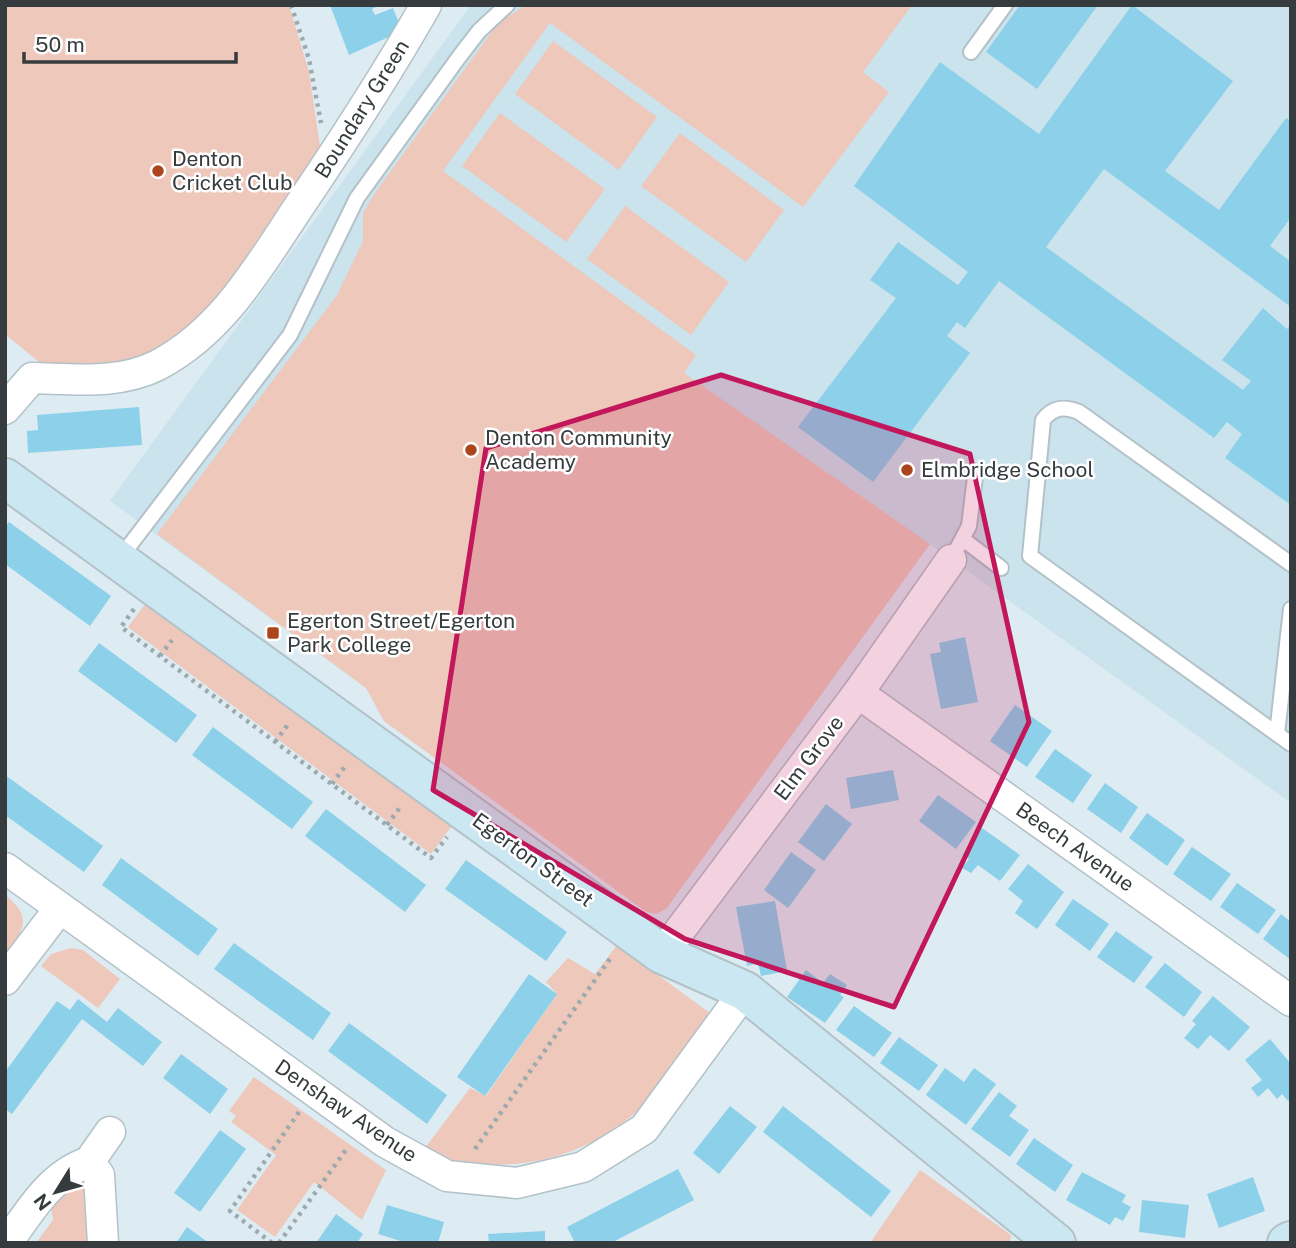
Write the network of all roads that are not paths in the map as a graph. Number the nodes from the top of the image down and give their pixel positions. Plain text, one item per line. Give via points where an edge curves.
1 (426, 5) edge
2 (507, 5) edge
3 (1005, 5) edge
4 (971, 52) dead end
5 (5, 409) edge
6 (975, 477) dead end
7 (5, 478) edge
8 (958, 550) junction
9 (120, 559) junction
10 (1291, 564) edge
11 (1002, 568) dead end
12 (1291, 610) edge
13 (858, 692) junction
14 (1277, 734) junction
15 (1291, 744) edge
16 (5, 868) edge
17 (60, 908) junction
18 (662, 954) junction
19 (5, 980) edge
20 (745, 991) junction
21 (1291, 1001) edge
22 (110, 1132) dead end
23 (89, 1162) junction
24 (7, 1243) edge
25 (103, 1243) edge
26 (1056, 1243) edge

1 - 5 street, Boundary Green via 374,97 237,299 202,337 157,366 129,376 32,378
2 - 9 lane via 479,31 358,198 290,335
3 - 4 lane
6 - 8 lane
7 - 9 street, Egerton Street
8 - 11 lane
8 - 13 street, Elm Grove
9 - 18 street, Egerton Street
10 - 14 lane via 1079,412 1057,409 1043,420 1030,556
12 - 14 lane
13 - 18 street, Elm Grove
13 - 21 street, Beech Avenue
14 - 15 lane
16 - 17 street, Denshaw Avenue
17 - 19 street
17 - 20 street, Denshaw Avenue via 363,1127 447,1177 517,1183 583,1167 644,1129
18 - 20 street, Egerton Street
20 - 26 street, Egerton Street
22 - 23 street
23 - 24 street via 55,1180
23 - 25 street via 99,1175

